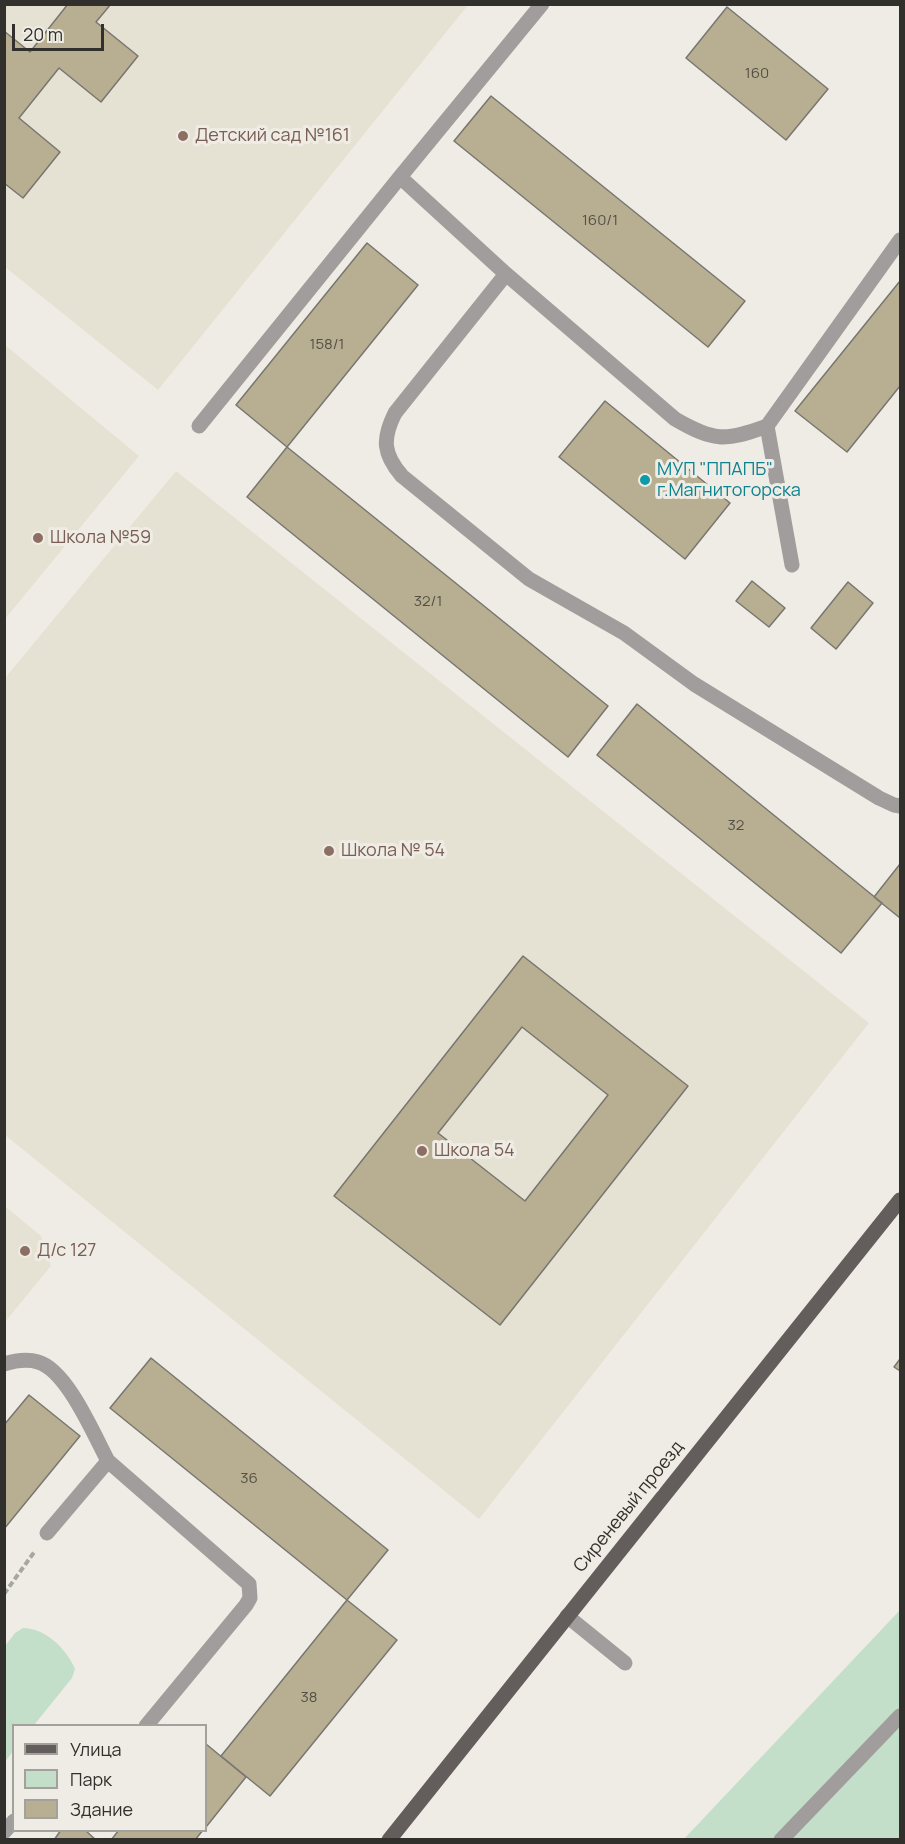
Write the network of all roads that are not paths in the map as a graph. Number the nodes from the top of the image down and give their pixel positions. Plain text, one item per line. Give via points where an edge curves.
1 (542, 4) edge
2 (400, 177) junction
3 (900, 240) edge
4 (506, 274) junction
5 (200, 426) dead end
6 (768, 426) junction
7 (792, 565) dead end
8 (900, 806) edge
9 (900, 1200) edge
10 (4, 1364) edge
11 (108, 1461) junction
12 (47, 1533) road end
13 (567, 1616) junction
14 (625, 1663) dead end
15 (900, 1716) edge
16 (147, 1724) edge
17 (389, 1839) edge
18 (781, 1839) edge

1 - 2 lane
2 - 4 lane
2 - 5 lane
3 - 6 lane
4 - 6 lane via 675,418 701,434 723,438 746,435
4 - 8 lane via 395,413 387,428 386,446 391,463 529,579 624,633 694,684 849,780
6 - 7 lane
9 - 13 main road, Сиреневый проезд
10 - 11 lane via 38,1362 50,1369 77,1402
11 - 12 lane
11 - 16 lane via 244,1579 251,1591 246,1605
13 - 14 lane
13 - 17 main road, Сиреневый проезд
15 - 18 lane

